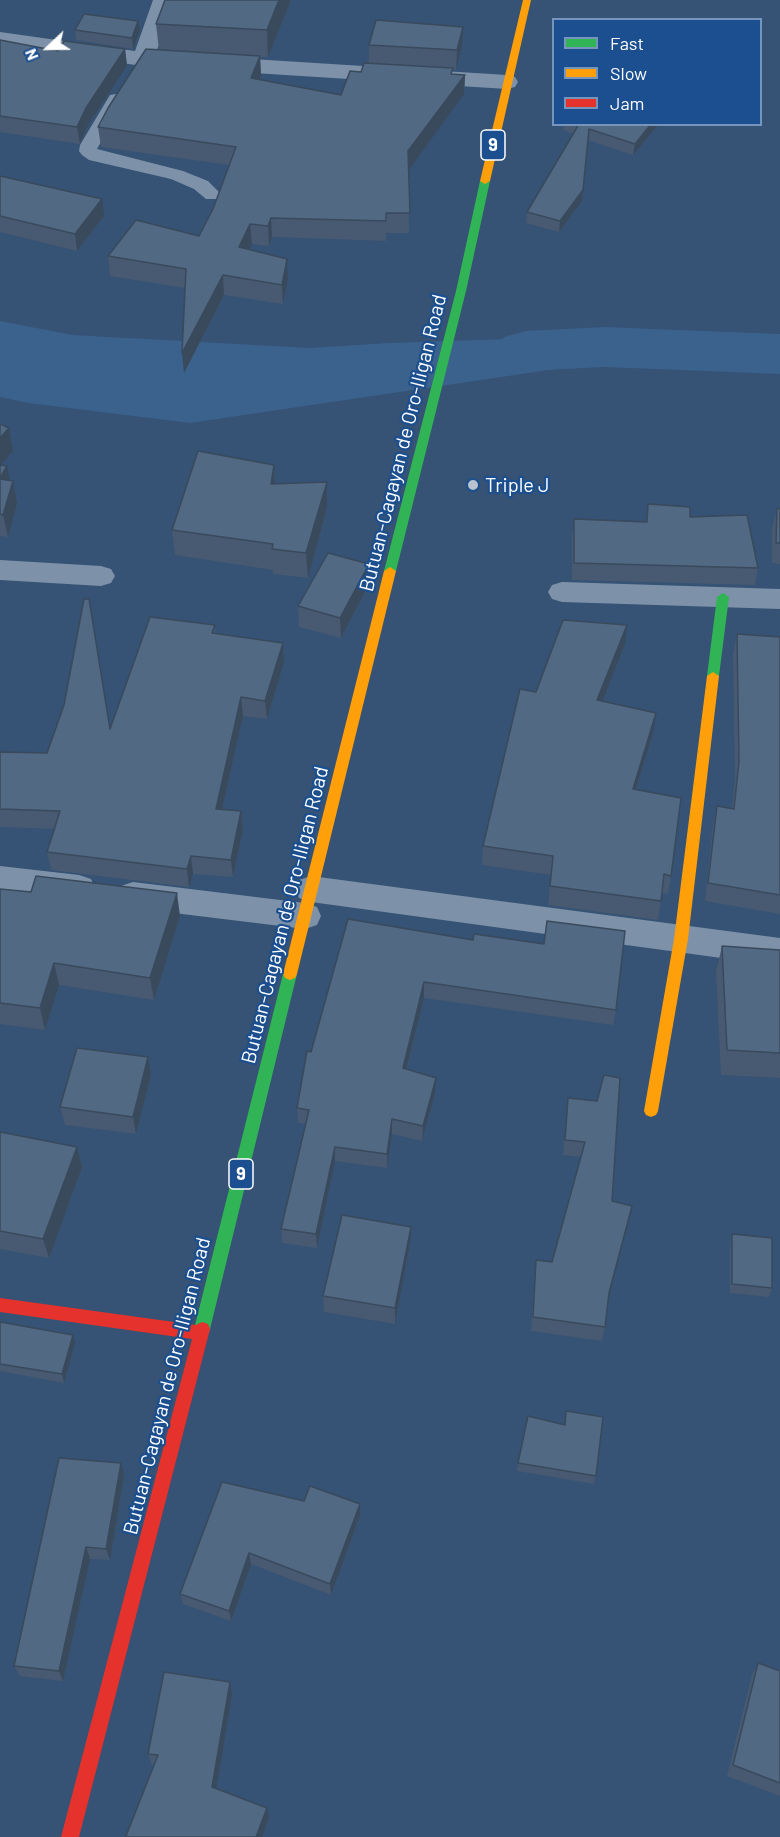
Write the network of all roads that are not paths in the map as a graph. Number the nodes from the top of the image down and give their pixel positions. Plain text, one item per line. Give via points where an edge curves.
1 (164, 0) edge
2 (527, 0) edge
3 (0, 39) edge
4 (143, 59) junction
5 (507, 82) junction
6 (213, 195) dead end
7 (0, 570) edge
8 (101, 576) dead end
9 (562, 592) dead end
10 (723, 597) junction
11 (780, 599) edge
12 (0, 879) edge
13 (308, 902) junction
14 (681, 939) junction
15 (780, 952) edge
16 (651, 1111) dead end
17 (0, 1305) edge
18 (201, 1333) junction
19 (70, 1837) edge

1 - 4 street
2 - 5 main road, Butuan-Cagayan de Oro-Iligan Road / 9
3 - 4 street
4 - 5 street
4 - 6 lane via 99,126 88,151 95,156 177,175
5 - 13 main road, Butuan-Cagayan de Oro-Iligan Road / 9 via 461,291
7 - 8 street
9 - 10 street
10 - 11 street
10 - 14 main road
12 - 13 street
13 - 14 street
13 - 18 main road, Butuan-Cagayan de Oro-Iligan Road / 9
14 - 15 street
14 - 16 main road
17 - 18 main road
18 - 19 main road, Butuan-Cagayan de Oro-Iligan Road / 9

